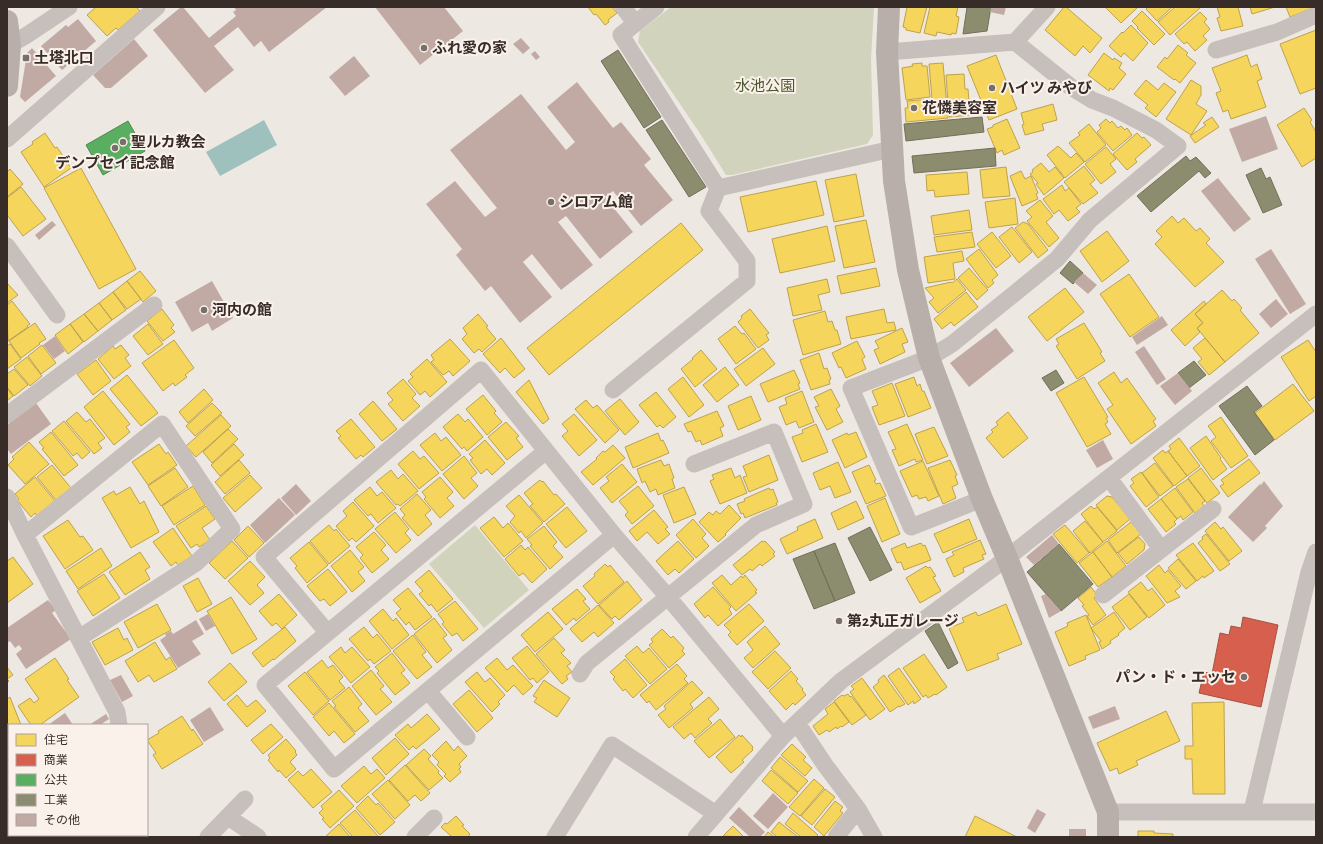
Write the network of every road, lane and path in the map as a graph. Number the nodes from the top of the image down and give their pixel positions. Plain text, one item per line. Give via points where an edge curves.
1 (69, 7) edge
2 (157, 7) edge
3 (623, 7) edge
4 (656, 7) edge
5 (889, 7) edge
6 (1048, 7) edge
7 (1316, 15) edge
8 (7, 21) edge
9 (635, 23) junction
10 (1015, 42) junction
11 (10, 45) junction
12 (1216, 50) dead end
13 (887, 52) junction
14 (7, 86) edge
15 (7, 139) edge
16 (892, 148) junction
17 (718, 188) junction
18 (7, 246) edge
19 (154, 305) dead end
20 (1316, 314) edge
21 (57, 315) dead end
22 (929, 358) junction
23 (613, 390) dead end
24 (7, 415) edge
25 (546, 451) junction
26 (694, 464) dead end
27 (1109, 478) junction
28 (7, 497) edge
29 (982, 500) junction
30 (1213, 509) dead end
31 (614, 535) junction
32 (25, 536) junction
33 (1161, 549) junction
34 (1316, 552) edge
35 (1007, 558) junction
36 (1103, 595) dead end
37 (668, 597) junction
38 (327, 632) junction
39 (79, 638) junction
40 (580, 674) dead end
41 (428, 691) junction
42 (797, 723) junction
43 (119, 724) edge
44 (783, 736) junction
45 (467, 737) dead end
46 (245, 799) dead end
47 (858, 809) junction
48 (1252, 811) junction
49 (1108, 812) junction
50 (1316, 812) edge
51 (716, 814) junction
52 (228, 817) junction
53 (434, 818) dead end
54 (208, 837) edge
55 (258, 837) edge
56 (415, 837) edge
57 (555, 837) edge
58 (696, 837) edge
59 (836, 837) edge
60 (874, 837) edge
61 (1108, 837) edge

1 - 11 street
2 - 15 street
3 - 9 street
4 - 9 street
5 - 13 street
6 - 10 street
7 - 12 street via 1277,32
8 - 11 street
9 - 17 street via 621,35
10 - 13 street
10 - 22 street via 1070,87 1156,130 1178,146 1090,220 1057,259 952,344
11 - 14 street
13 - 16 street
16 - 17 street
16 - 22 street via 894,181 908,270
17 - 23 street via 709,211 747,261 747,281
18 - 21 street
19 - 24 street
20 - 27 street
22 - 29 street
22 - 29 street via 851,388 911,527
25 - 31 street
25 - 38 street
25 - 38 street via 481,370 264,557
26 - 37 street via 774,432 804,504 756,524
27 - 33 street
27 - 35 street
28 - 32 street
29 - 35 street
30 - 33 street
31 - 37 street
31 - 41 street
32 - 39 street
32 - 39 street via 162,424 232,529 196,563
33 - 36 street
34 - 48 street
35 - 42 street via 841,681
35 - 49 street
37 - 40 street via 587,663
37 - 44 street
38 - 41 street via 265,685 334,769
39 - 43 street via 117,712
41 - 45 street
42 - 44 street
42 - 47 street
44 - 51 street
46 - 52 street
47 - 59 street
47 - 60 street
48 - 49 street
48 - 50 street
49 - 61 street
51 - 57 street via 612,745
51 - 58 street
52 - 54 street
52 - 55 street
53 - 56 street

